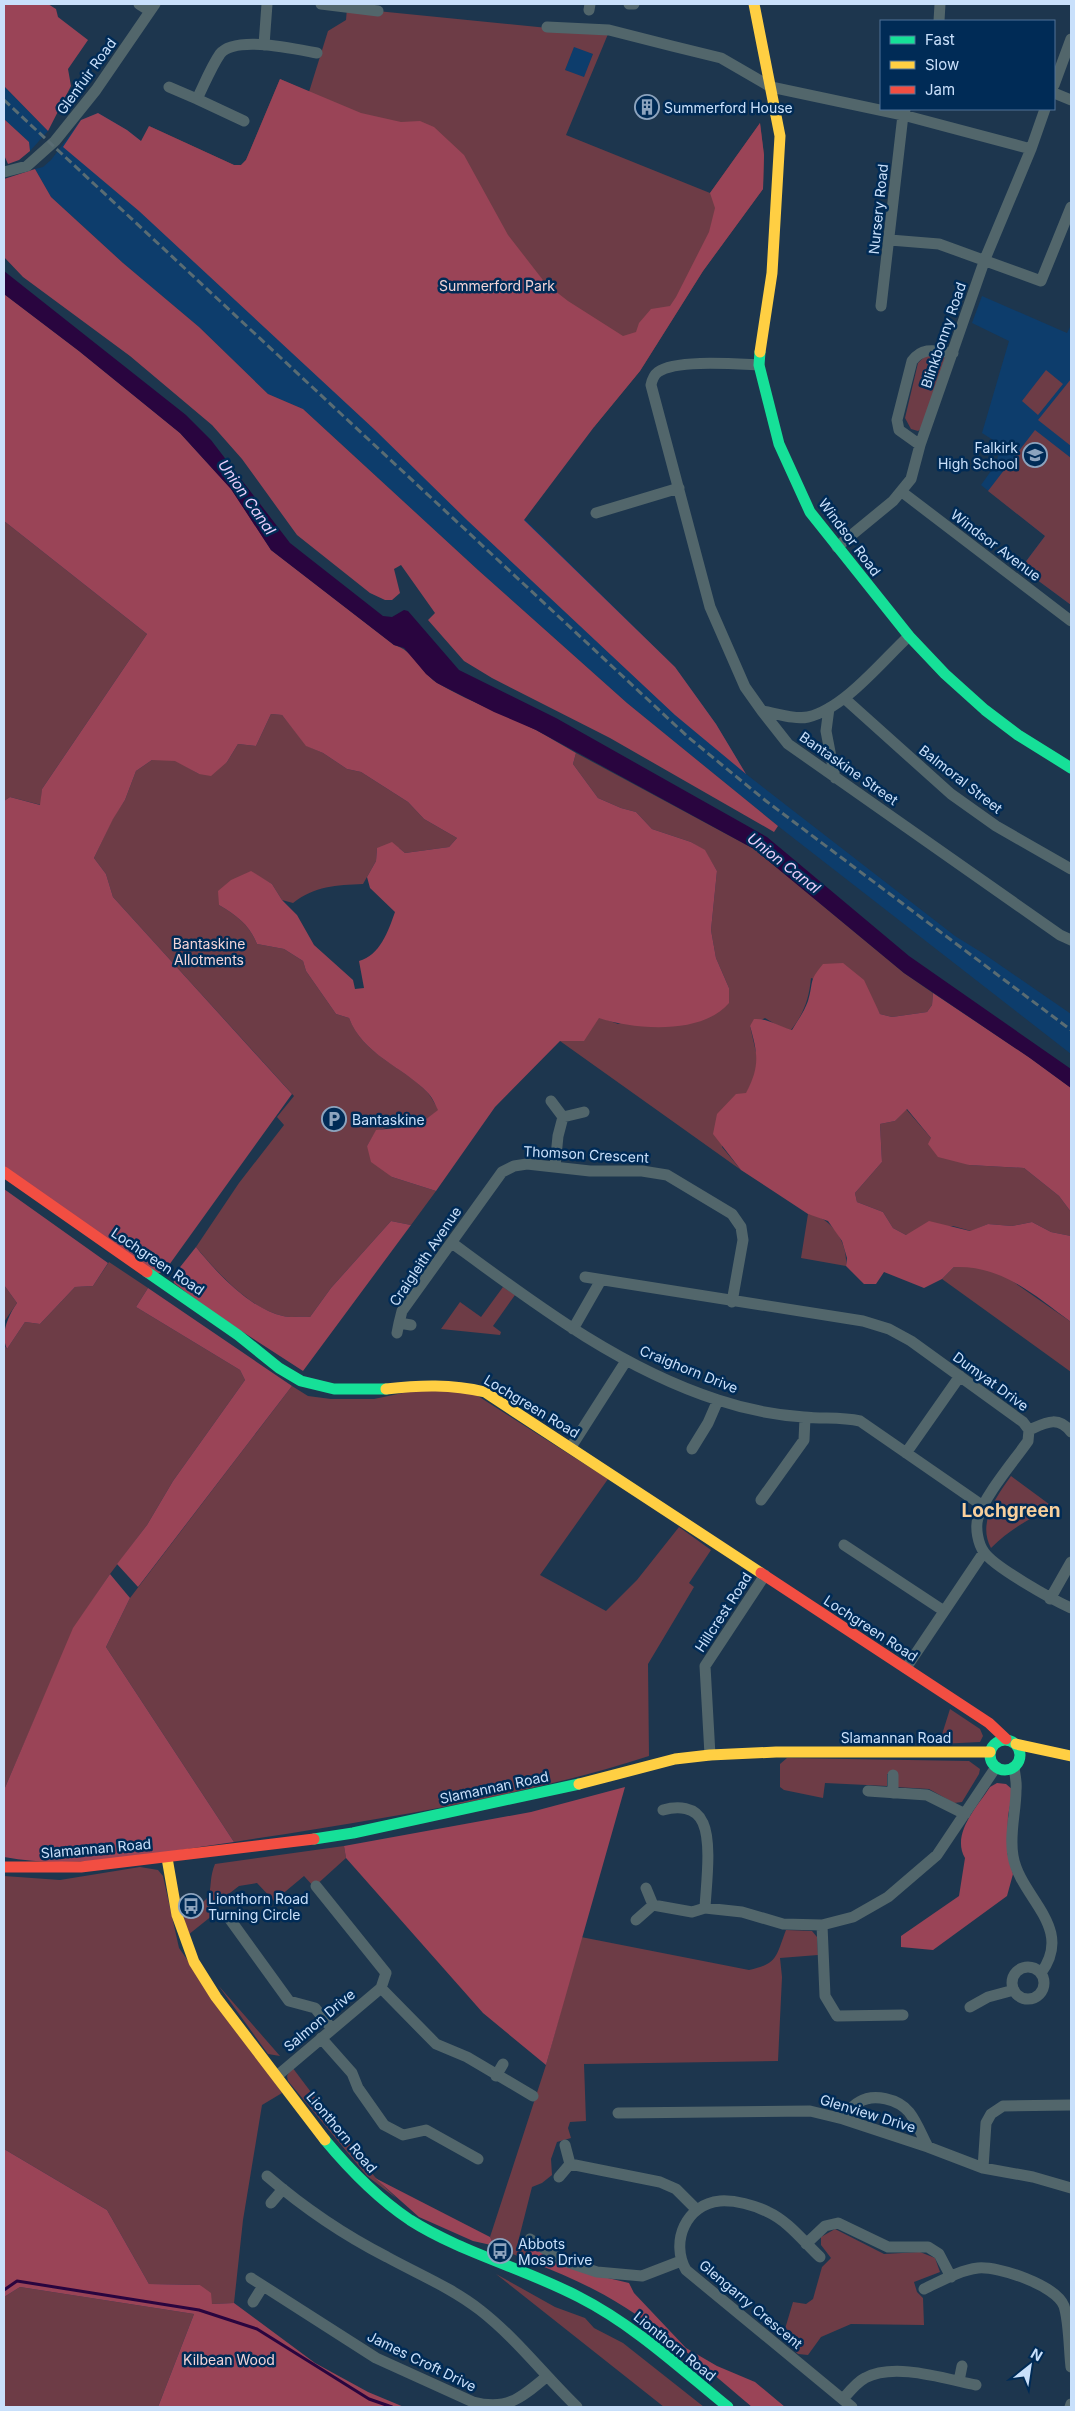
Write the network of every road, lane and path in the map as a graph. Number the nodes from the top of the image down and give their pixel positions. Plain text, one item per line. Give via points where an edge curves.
1 (139, 4) edge
2 (267, 4) edge
3 (326, 4) edge
4 (629, 4) edge
5 (634, 4) edge
6 (754, 4) edge
7 (940, 4) edge
8 (153, 7) edge
9 (378, 11) dead end
10 (940, 20) edge
11 (547, 27) dead end
12 (1071, 39) edge
13 (264, 45) junction
14 (317, 52) dead end
15 (1055, 82) edge
16 (771, 86) junction
17 (169, 87) dead end
18 (1055, 93) edge
19 (197, 99) junction
20 (1071, 100) edge
21 (880, 107) edge
22 (1045, 110) edge
23 (904, 112) edge
24 (244, 121) dead end
25 (1031, 148) junction
26 (4, 172) edge
27 (1071, 207) edge
28 (890, 240) junction
29 (985, 259) junction
30 (881, 306) dead end
31 (952, 353) junction
32 (759, 365) junction
33 (920, 445) junction
34 (679, 488) junction
35 (902, 492) junction
36 (596, 514) dead end
37 (837, 547) junction
38 (1071, 621) edge
39 (909, 636) junction
40 (844, 698) junction
41 (829, 708) junction
42 (762, 711) junction
43 (1071, 768) edge
44 (835, 778) junction
45 (1071, 869) edge
46 (1071, 940) edge
47 (551, 1102) dead end
48 (584, 1112) dead end
49 (564, 1116) junction
50 (555, 1166) junction
51 (4, 1172) edge
52 (477, 1207) joint
53 (452, 1243) junction
54 (585, 1277) dead end
55 (601, 1280) junction
56 (732, 1302) junction
57 (402, 1327) dead end
58 (573, 1329) junction
59 (626, 1361) junction
60 (960, 1376) junction
61 (718, 1400) junction
62 (805, 1418) junction
63 (1029, 1430) junction
64 (1071, 1432) edge
65 (571, 1447) junction
66 (692, 1449) dead end
67 (906, 1452) junction
68 (761, 1500) dead end
69 (983, 1506) junction
70 (844, 1545) dead end
71 (984, 1552) junction
72 (1071, 1562) edge
73 (765, 1575) junction
74 (1050, 1599) junction
75 (1071, 1608) edge
76 (944, 1611) junction
77 (906, 1668) junction
78 (973, 1714) junction
79 (1011, 1741) junction
80 (992, 1749) junction
81 (710, 1755) junction
82 (1059, 1755) junction
83 (1071, 1756) edge
84 (1016, 1765) junction
85 (996, 1767) junction
86 (893, 1775) dead end
87 (868, 1791) dead end
88 (893, 1793) junction
89 (663, 1810) dead end
90 (965, 1814) junction
91 (167, 1858) junction
92 (4, 1867) edge
93 (316, 1886) dead end
94 (646, 1888) dead end
95 (653, 1905) junction
96 (705, 1908) junction
97 (229, 1918) dead end
98 (636, 1920) dead end
99 (822, 1925) junction
100 (1041, 1973) junction
101 (381, 1988) junction
102 (1014, 1990) junction
103 (970, 2007) dead end
104 (903, 2015) dead end
105 (332, 2029) junction
106 (321, 2038) junction
107 (503, 2064) dead end
108 (277, 2076) junction
109 (496, 2076) junction
110 (533, 2096) dead end
111 (1071, 2105) edge
112 (618, 2113) dead end
113 (843, 2119) junction
114 (565, 2145) dead end
115 (928, 2147) junction
116 (478, 2159) dead end
117 (570, 2164) junction
118 (984, 2168) junction
119 (267, 2176) dead end
120 (559, 2177) dead end
121 (1071, 2188) edge
122 (282, 2190) junction
123 (271, 2203) dead end
124 (696, 2209) junction
125 (530, 2239) dead end
126 (806, 2244) junction
127 (820, 2257) dead end
128 (680, 2261) junction
129 (951, 2277) junction
130 (251, 2278) dead end
131 (263, 2286) junction
132 (924, 2289) dead end
133 (253, 2302) dead end
134 (1067, 2304) edge
135 (962, 2366) dead end
136 (1071, 2367) edge
137 (546, 2377) junction
138 (959, 2382) junction
139 (976, 2385) dead end
140 (842, 2399) junction
141 (577, 2407) edge
142 (728, 2407) edge
143 (852, 2407) edge

1 - 8 street
2 - 13 street
3 - 9 street
4 - 5 street
6 - 16 street, Windsor Road
7 - 10 street
8 - 26 street, Glenfuir Road via 91,97 55,141 35,162 19,170
11 - 16 street via 609,30 721,58
12 - 15 street
13 - 14 street
13 - 19 street via 233,45 221,53
16 - 21 street
16 - 32 street, Windsor Road via 780,136 772,273
17 - 19 street
18 - 20 street
19 - 24 street
22 - 25 street, Blinkbonny Road
23 - 25 street
23 - 28 street, Nursery Road
25 - 29 street, Blinkbonny Road
27 - 29 street via 1041,281
28 - 29 street via 938,244
28 - 30 street, Nursery Road
29 - 31 street, Blinkbonny Road
31 - 33 street, Blinkbonny Road
31 - 33 street via 926,349 912,361 897,420 899,430
32 - 34 street, Bantaskine Street via 698,363 665,368 653,377 651,385
32 - 37 street, Windsor Road via 776,435 794,478 810,512
33 - 35 street, Blinkbonny Road via 911,479
34 - 36 street
34 - 42 street, Bantaskine Street via 710,607 745,687
35 - 37 street, Blinkbonny Road
35 - 38 street, Windsor Avenue
37 - 39 street, Windsor Road
39 - 40 street
39 - 43 street, Windsor Road via 984,710
40 - 41 street
40 - 45 street, Balmoral Street via 951,794 996,826
41 - 42 street via 807,717
41 - 44 street via 826,731
42 - 44 street, Bantaskine Street via 788,744
44 - 46 street, Bantaskine Street
47 - 49 street
48 - 49 street
49 - 50 street
50 - 52 street, Thomson Crescent via 527,1164 502,1172
50 - 56 street, Thomson Crescent via 590,1171 642,1170 667,1175 732,1214 741,1226 743,1240
51 - 65 street, Lochgreen Road via 294,1377 310,1384 362,1392 406,1386 468,1386 485,1392
52 - 53 street, Craigleith Avenue
53 - 57 street, Craigleith Avenue via 402,1311
53 - 58 street, Craighorn Drive
54 - 55 street, Dumyat Drive
55 - 56 street, Dumyat Drive
55 - 58 street
56 - 60 street, Dumyat Drive via 863,1321 889,1329
58 - 59 street, Craighorn Drive
59 - 61 street, Craighorn Drive
59 - 65 street
60 - 63 street, Dumyat Drive via 1023,1422
60 - 67 street
61 - 62 street, Craighorn Drive
61 - 66 street
62 - 67 street, Craighorn Drive via 860,1421
62 - 68 street via 804,1440
63 - 64 street via 1050,1420 1059,1422
63 - 69 street, Dumyat Drive via 1028,1441
65 - 73 street, Lochgreen Road
67 - 69 street, Craighorn Drive
69 - 71 street, Dumyat Drive via 977,1519 977,1533
70 - 76 street
71 - 74 street
71 - 76 street
72 - 74 street
73 - 77 street, Lochgreen Road
73 - 81 street, Hillcrest Road via 705,1666
74 - 75 street
76 - 77 street
77 - 78 street, Lochgreen Road
78 - 79 street, Lochgreen Road
78 - 80 street, Lochgreen Road
79 - 80 street, Slamannan Road
79 - 82 street
79 - 84 street via 1021,1752
80 - 81 street, Slamannan Road
80 - 85 street via 991,1760
81 - 91 street, Slamannan Road via 675,1759 598,1780 353,1833
82 - 83 street
82 - 84 street
84 - 85 street via 1005,1770
84 - 100 street via 1013,1855 1016,1869 1046,1916 1052,1934 1048,1964
85 - 90 street
86 - 88 street
87 - 88 street
88 - 90 street via 927,1794
89 - 96 street via 678,1806 688,1809 703,1822 707,1843
90 - 99 street via 937,1855 888,1897 853,1918
91 - 92 street, Slamannan Road via 81,1867
91 - 108 street, Lionthorn Road via 178,1923 188,1951 206,1982
93 - 101 street via 386,1972
94 - 95 street
95 - 96 street via 692,1912
95 - 98 street
96 - 99 street via 742,1912 783,1924
97 - 105 street via 289,2001 315,2008
99 - 104 street via 825,1996 837,2016
100 - 102 street via 1033,1968 1024,1968 1016,1973
100 - 102 street via 1043,1990 1037,1996 1029,1999 1020,1997
101 - 105 street, Salmon Drive
101 - 109 street via 436,2044 466,2057
102 - 103 street via 988,1997
105 - 106 street, Salmon Drive
106 - 108 street, Salmon Drive
106 - 116 street via 352,2073 358,2088 384,2125 403,2135 426,2130
107 - 109 street
108 - 142 street, Lionthorn Road via 356,2176 410,2220 438,2236 602,2308
109 - 110 street
111 - 118 street via 1003,2106 991,2114 986,2123
112 - 113 street, Glenview Drive via 810,2111
113 - 115 street, Glenview Drive
113 - 115 street via 858,2102 872,2098 887,2099 909,2112
114 - 117 street
115 - 118 street, Glenview Drive
117 - 120 street
117 - 124 street via 660,2182 676,2190
118 - 121 street, Glenview Drive
119 - 122 street
122 - 123 street
122 - 137 street via 376,2251 454,2292 480,2310 515,2341
124 - 126 street via 720,2201 749,2205 769,2212
124 - 128 street, Glengarry Crescent via 681,2231
125 - 128 street via 561,2260 598,2272 642,2276
126 - 127 street
126 - 129 street via 825,2226 838,2223 888,2247 928,2247 939,2254
128 - 140 street, Glengarry Crescent via 686,2270
129 - 132 street
129 - 134 street via 980,2268 996,2270 1047,2288
130 - 131 street, James Croft Drive
131 - 133 street
131 - 137 street, James Croft Drive via 376,2358 473,2402 487,2406 508,2404 523,2397
134 - 136 street
135 - 138 street
137 - 141 street
138 - 139 street
138 - 140 street via 916,2372 874,2374 863,2379
140 - 143 street, Glengarry Crescent

